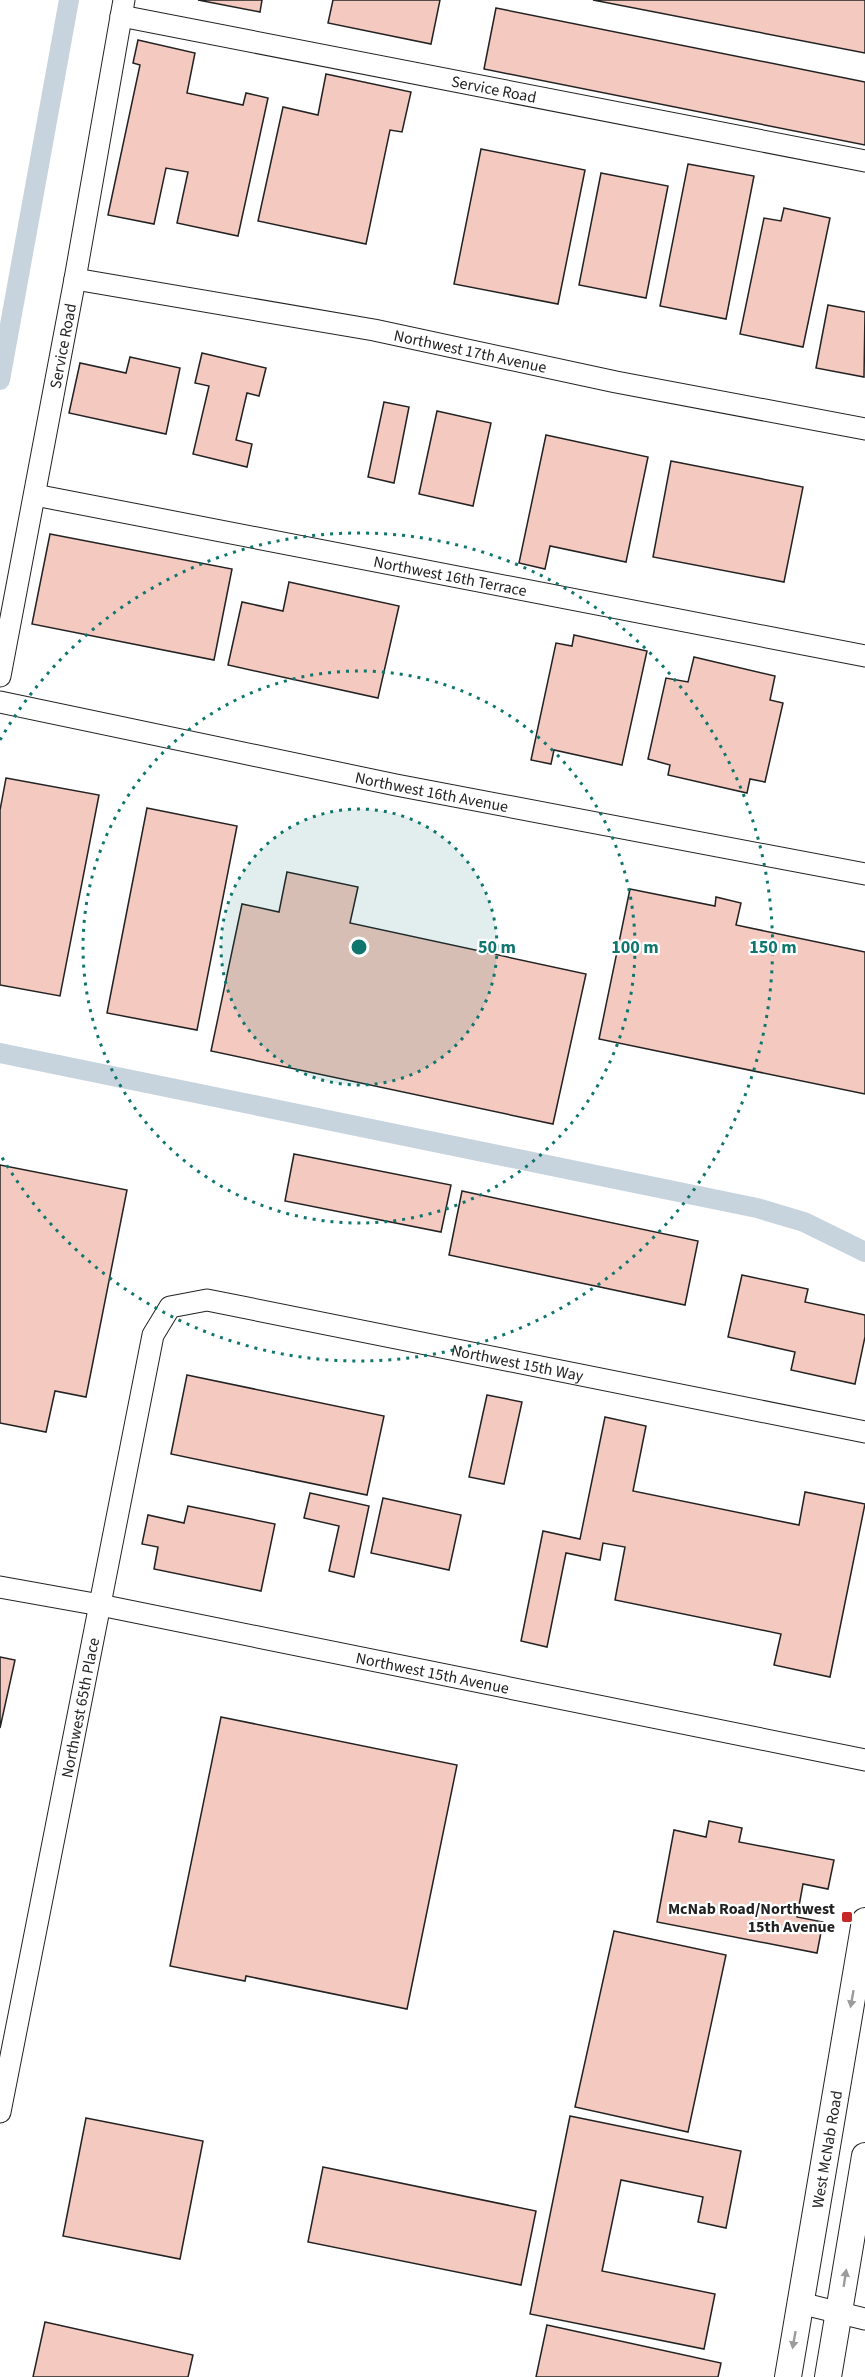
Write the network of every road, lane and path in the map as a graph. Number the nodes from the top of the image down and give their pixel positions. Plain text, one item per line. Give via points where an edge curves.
1 (123, 8) edge
2 (865, 161) edge
3 (75, 279) junction
4 (865, 429) edge
5 (34, 495) junction
6 (865, 656) edge
7 (0, 676) edge
8 (0, 702) edge
9 (865, 874) edge
10 (170, 1306) joint
11 (865, 1432) edge
12 (0, 1587) edge
13 (100, 1605) junction
14 (865, 1760) edge
15 (865, 1921) edge
16 (0, 2112) edge
17 (865, 2156) edge
18 (800, 2303) junction
19 (839, 2314) junction
20 (865, 2319) edge
21 (788, 2377) edge
22 (828, 2377) edge

1 - 2 street, Service Road
1 - 3 street, Service Road
3 - 4 street, Northwest 17th Avenue via 374,330 616,382
3 - 5 street, Service Road
5 - 6 street, Northwest 16th Terrace
5 - 7 street, Service Road
8 - 9 street, Northwest 16th Avenue via 396,785
10 - 11 street, Northwest 15th Way via 207,1300
10 - 13 street, Northwest 65th Place via 153,1335
12 - 13 street, Northwest 15th Avenue
13 - 14 street, Northwest 15th Avenue
13 - 16 street, Northwest 65th Place
15 -> 18 main road, West McNab Road
19 -> 17 main road
18 - 19 street
18 -> 21 main road, West McNab Road
19 - 20 street
19 - 22 main road

